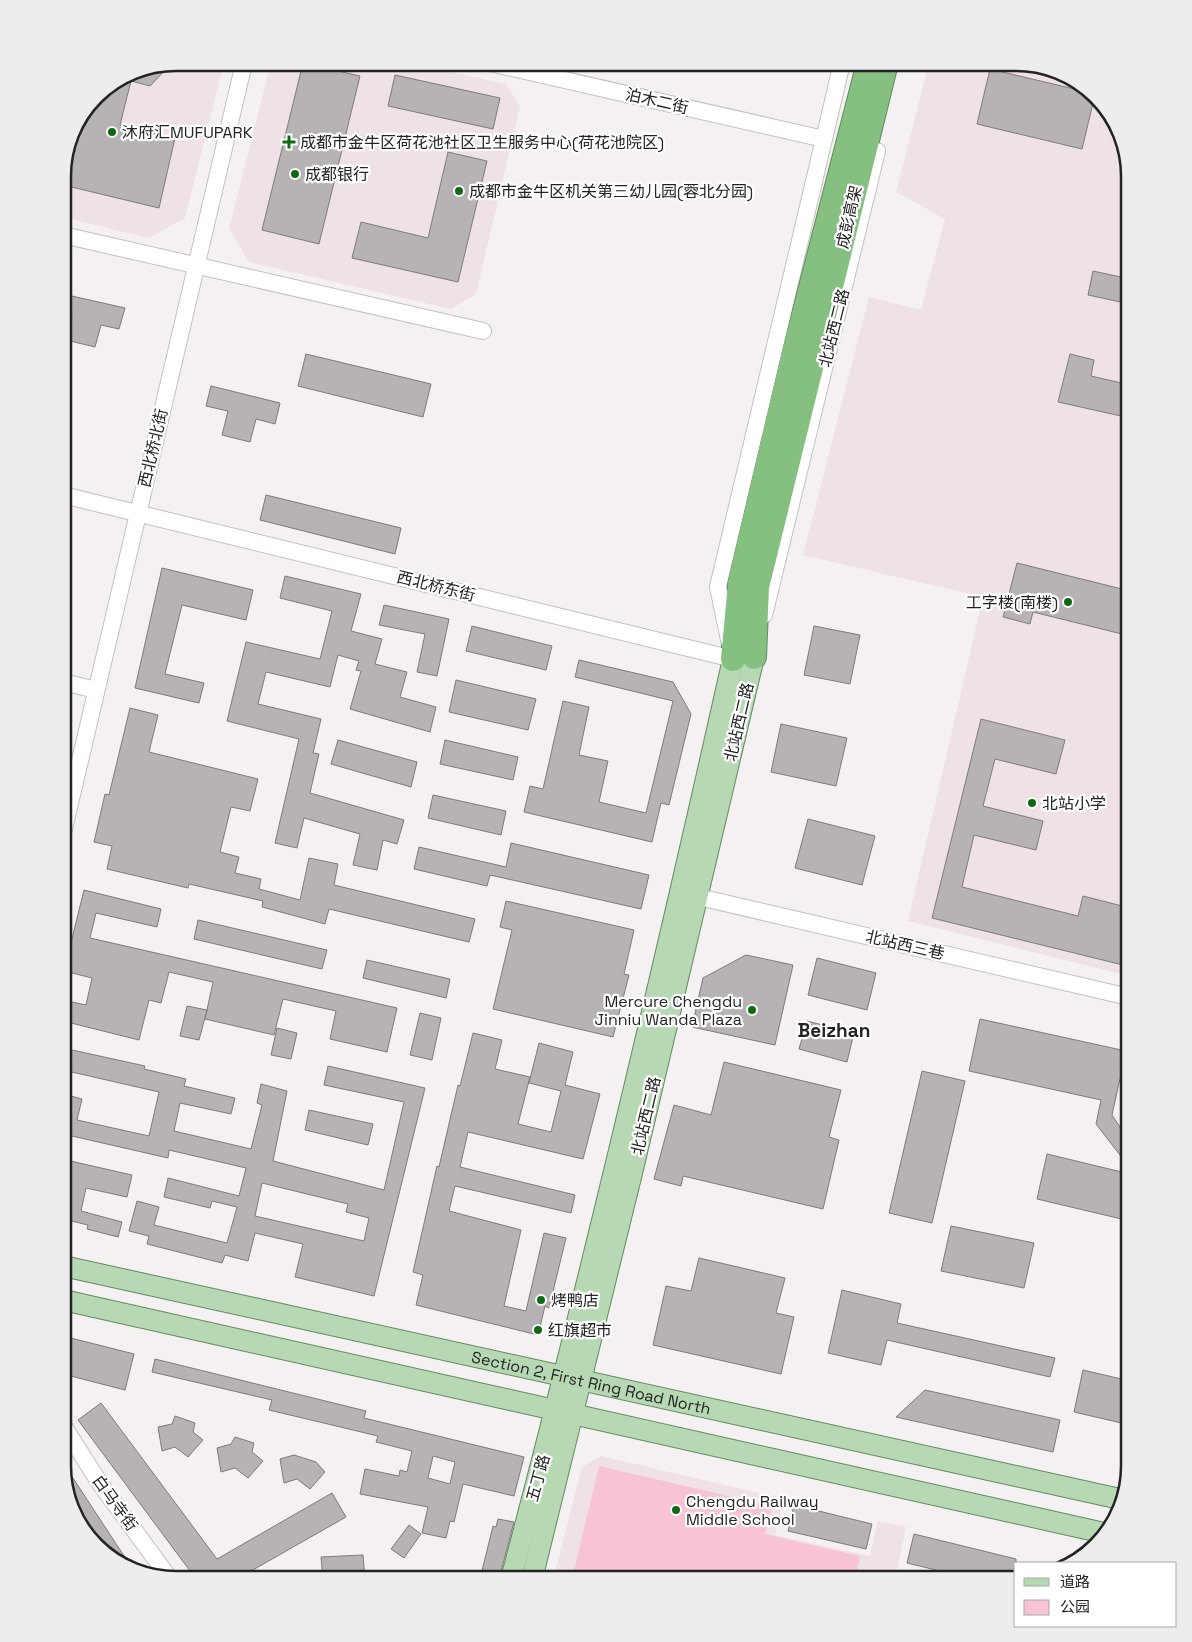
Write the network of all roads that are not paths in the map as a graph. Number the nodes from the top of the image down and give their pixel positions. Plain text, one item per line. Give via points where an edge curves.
1 (242, 71) edge
2 (525, 71) edge
3 (840, 71) edge
4 (867, 71) edge
5 (884, 71) edge
6 (896, 71) edge
7 (824, 139) junction
8 (71, 238) edge
9 (196, 266) junction
10 (482, 331) dead end
11 (801, 368) junction
12 (71, 497) edge
13 (138, 513) junction
14 (743, 658) junction
15 (71, 684) edge
16 (96, 690) junction
17 (71, 798) edge
18 (690, 894) junction
19 (1121, 995) edge
20 (71, 1268) edge
21 (71, 1302) edge
22 (571, 1379) junction
23 (564, 1411) junction
24 (71, 1439) edge
25 (1115, 1498) edge
26 (1098, 1531) edge
27 (163, 1570) edge
28 (514, 1571) edge
29 (534, 1571) edge

1 - 9 street, 西北桥北街
2 - 7 street, 泊木二街
3 - 7 street, 北站西二路
4 - 11 highway, 成彭高架
5 - 11 highway, 成彭高架
6 - 14 street, 北站西二路
7 - 14 street, 北站西二路 via 718,587
8 - 9 street
9 - 10 street
9 - 13 street, 西北桥北街
11 - 14 highway
12 - 13 street, 西北桥东街
13 - 14 street, 西北桥东街
13 - 16 street, 西北桥北街
14 - 18 main road, 北站西二路
15 - 16 street
16 - 17 street, 西北桥北街
18 - 19 street, 北站西三巷
18 - 22 main road, 北站西二路
20 - 22 main road, Section 2, First Ring Road North
21 - 23 main road, Section 2, First Ring Road North
22 - 23 main road, 五丁路
22 - 25 main road, Section 2, First Ring Road North
23 - 26 main road, Section 2, First Ring Road North
23 - 28 main road, 五丁路
23 - 29 main road, 五丁路
24 - 27 street, 白马寺街 via 98,1482

